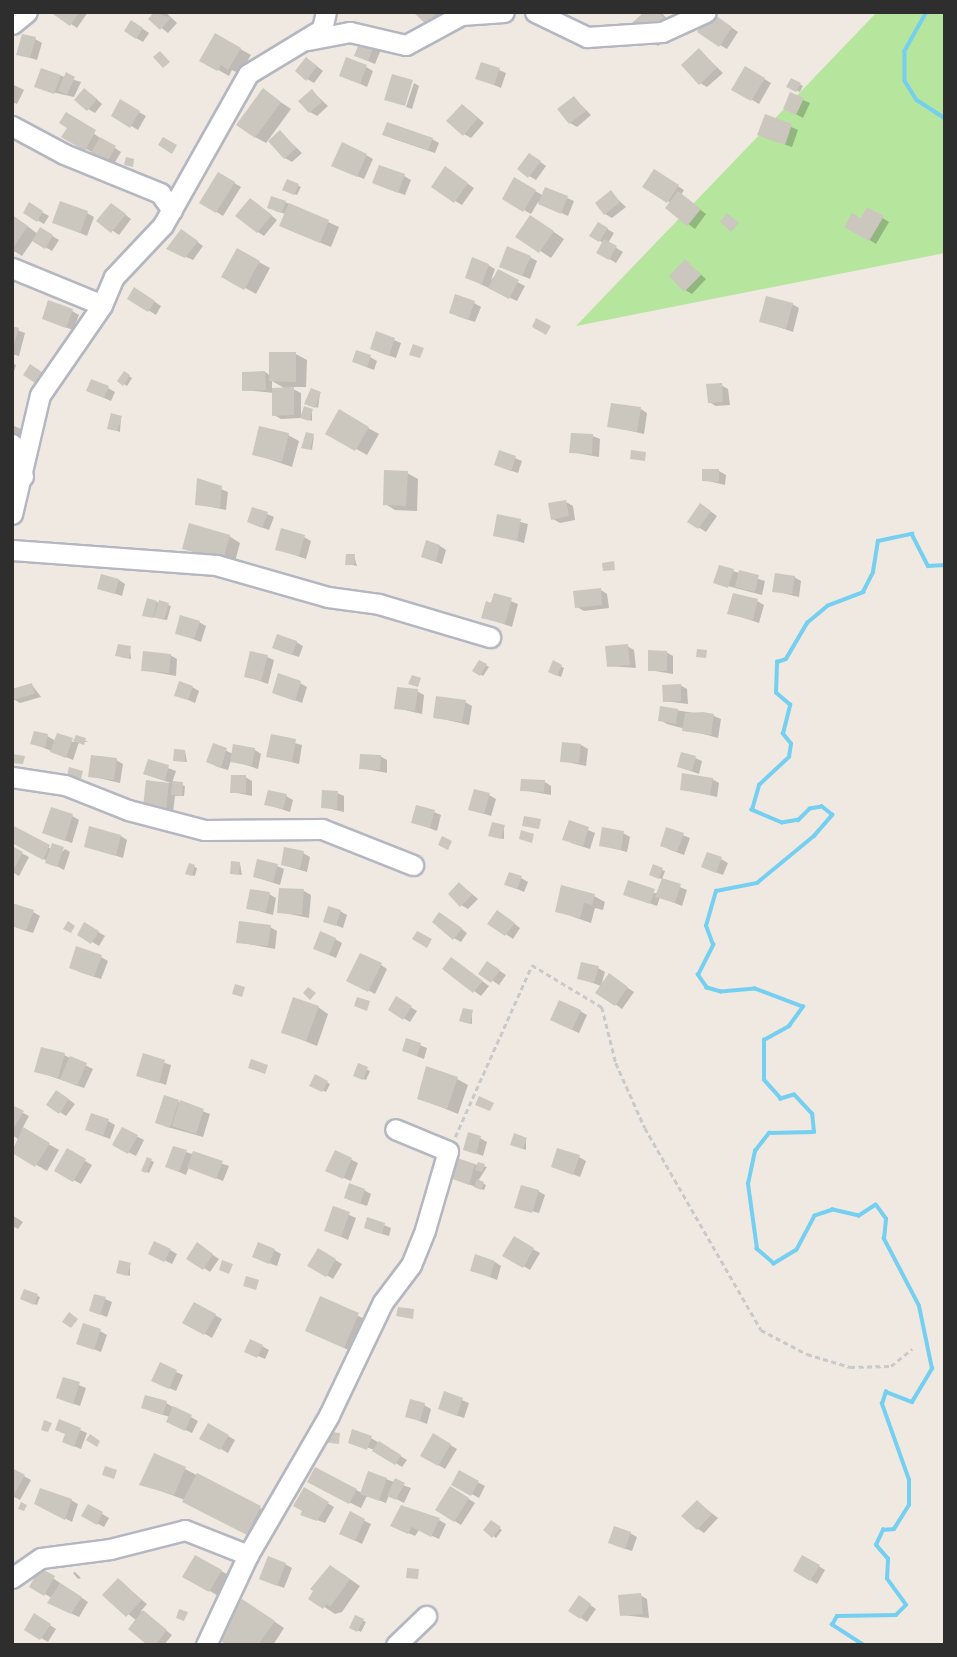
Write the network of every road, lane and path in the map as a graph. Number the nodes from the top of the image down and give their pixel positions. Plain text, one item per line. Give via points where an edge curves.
1 (27, 12) edge
2 (326, 12) edge
3 (504, 12) edge
4 (535, 12) edge
5 (706, 12) edge
6 (12, 24) edge
7 (304, 41) junction
8 (12, 126) edge
9 (172, 210) junction
10 (12, 268) edge
11 (102, 305) junction
12 (12, 444) edge
13 (23, 477) junction
14 (12, 514) edge
15 (12, 550) edge
16 (490, 636) dead end
17 (12, 777) edge
18 (413, 865) dead end
19 (395, 1129) dead end
20 (449, 1151) junction
21 (912, 1349) dead end
22 (248, 1555) junction
23 (12, 1578) edge
24 (426, 1616) dead end
25 (206, 1645) edge
26 (396, 1645) edge

1 - 6 street
2 - 7 street via 321,29
3 - 7 street via 461,15 406,45 350,32
4 - 5 street via 587,37 662,32
7 - 9 street via 248,74
8 - 9 street via 64,154 160,193
9 - 11 street via 114,277
10 - 11 street
11 - 13 street via 40,395
12 - 13 street
13 - 14 street
15 - 16 street via 216,565
17 - 18 street via 65,785 128,810 204,830 322,829
19 - 20 street
20 - 21 path via 532,965 602,1007 616,1063 645,1128 761,1330 807,1354 850,1367 891,1366
20 - 22 street via 411,1265 383,1302 329,1415
22 - 23 street via 185,1530 110,1549 41,1558
22 - 25 street
24 - 26 street

